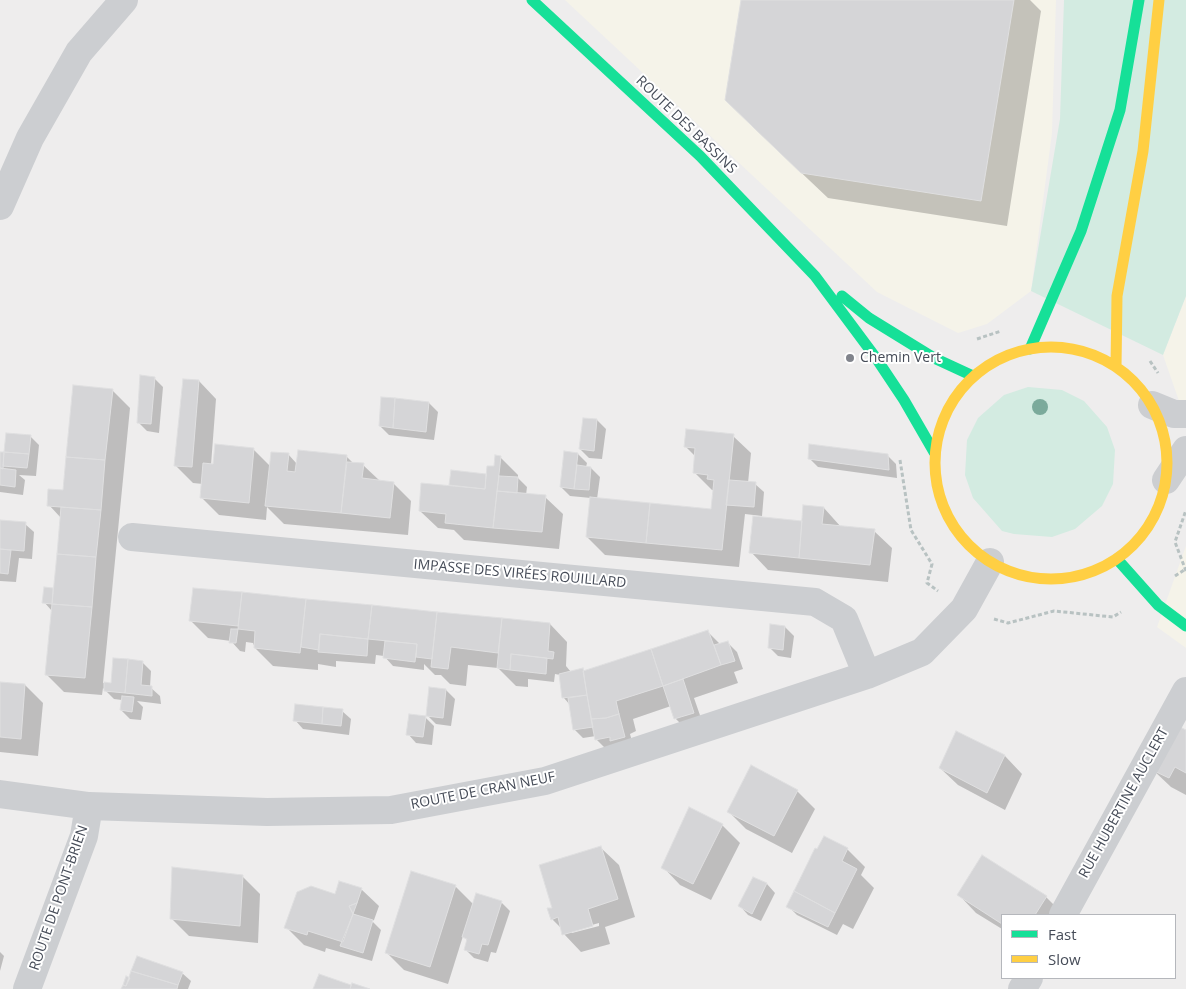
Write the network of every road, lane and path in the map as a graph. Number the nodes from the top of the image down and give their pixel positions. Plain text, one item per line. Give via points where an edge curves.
1 (124, 0) edge
2 (532, 0) edge
3 (1139, 0) edge
4 (1159, 0) edge
5 (0, 206) edge
6 (815, 276) junction
7 (1116, 328) junction
8 (1007, 329) dead end
9 (1030, 349) junction
10 (934, 358) junction
11 (1116, 367) junction
12 (973, 376) junction
13 (1164, 380) dead end
14 (1152, 406) junction
15 (1186, 414) edge
16 (1186, 450) edge
17 (934, 452) junction
18 (900, 456) dead end
19 (1166, 480) junction
20 (1186, 510) edge
21 (132, 537) dead end
22 (1117, 559) junction
23 (990, 562) junction
24 (1185, 570) edge
25 (1148, 594) junction
26 (964, 609) junction
27 (1186, 626) edge
28 (867, 675) junction
29 (1186, 691) edge
30 (0, 794) edge
31 (89, 806) junction
32 (1064, 914) edge
33 (27, 989) edge

1 - 5 street via 79,52 30,138
2 - 6 main road, ROUTE DES BASSINS via 700,156
3 - 9 main road via 1117,119 1081,231
4 - 7 main road via 1143,151 1117,296
6 - 10 main road, ROUTE DES BASSINS via 870,318
6 - 17 main road, ROUTE DES BASSINS via 876,358
7 - 11 main road
7 - 13 path via 1134,337
8 - 10 path via 979,340 944,339
9 - 11 main road via 1060,347 1089,353
9 - 12 main road via 1000,358
10 - 12 main road, ROUTE DES BASSINS
11 - 14 main road via 1136,384
12 - 17 main road via 954,398 941,424
14 - 15 street via 1174,414
14 - 19 main road via 1165,442
16 - 19 street
17 - 23 main road via 936,485 947,515 965,542
18 - 26 path via 911,530 932,564 927,583
19 - 22 main road via 1153,517 1140,537
20 - 24 path via 1175,542
21 - 28 street, IMPASSE DES VIRÉES ROUILLARD via 815,602 844,619
22 - 23 main road via 1087,573 1054,579 1021,575
22 - 25 main road
23 - 26 street, ROUTE DE CRAN NEUF
24 - 25 path
25 - 26 path via 1113,617 1054,611 1008,623
25 - 27 main road
26 - 28 street, ROUTE DE CRAN NEUF via 922,652
28 - 31 street, ROUTE DE CRAN NEUF via 544,781 391,810 267,812
29 - 32 street, RUE HUBERTINE AUCLERT
30 - 31 street, ROUTE DE CRAN NEUF
31 - 33 street, ROUTE DE PONT-BRIEN via 84,836

